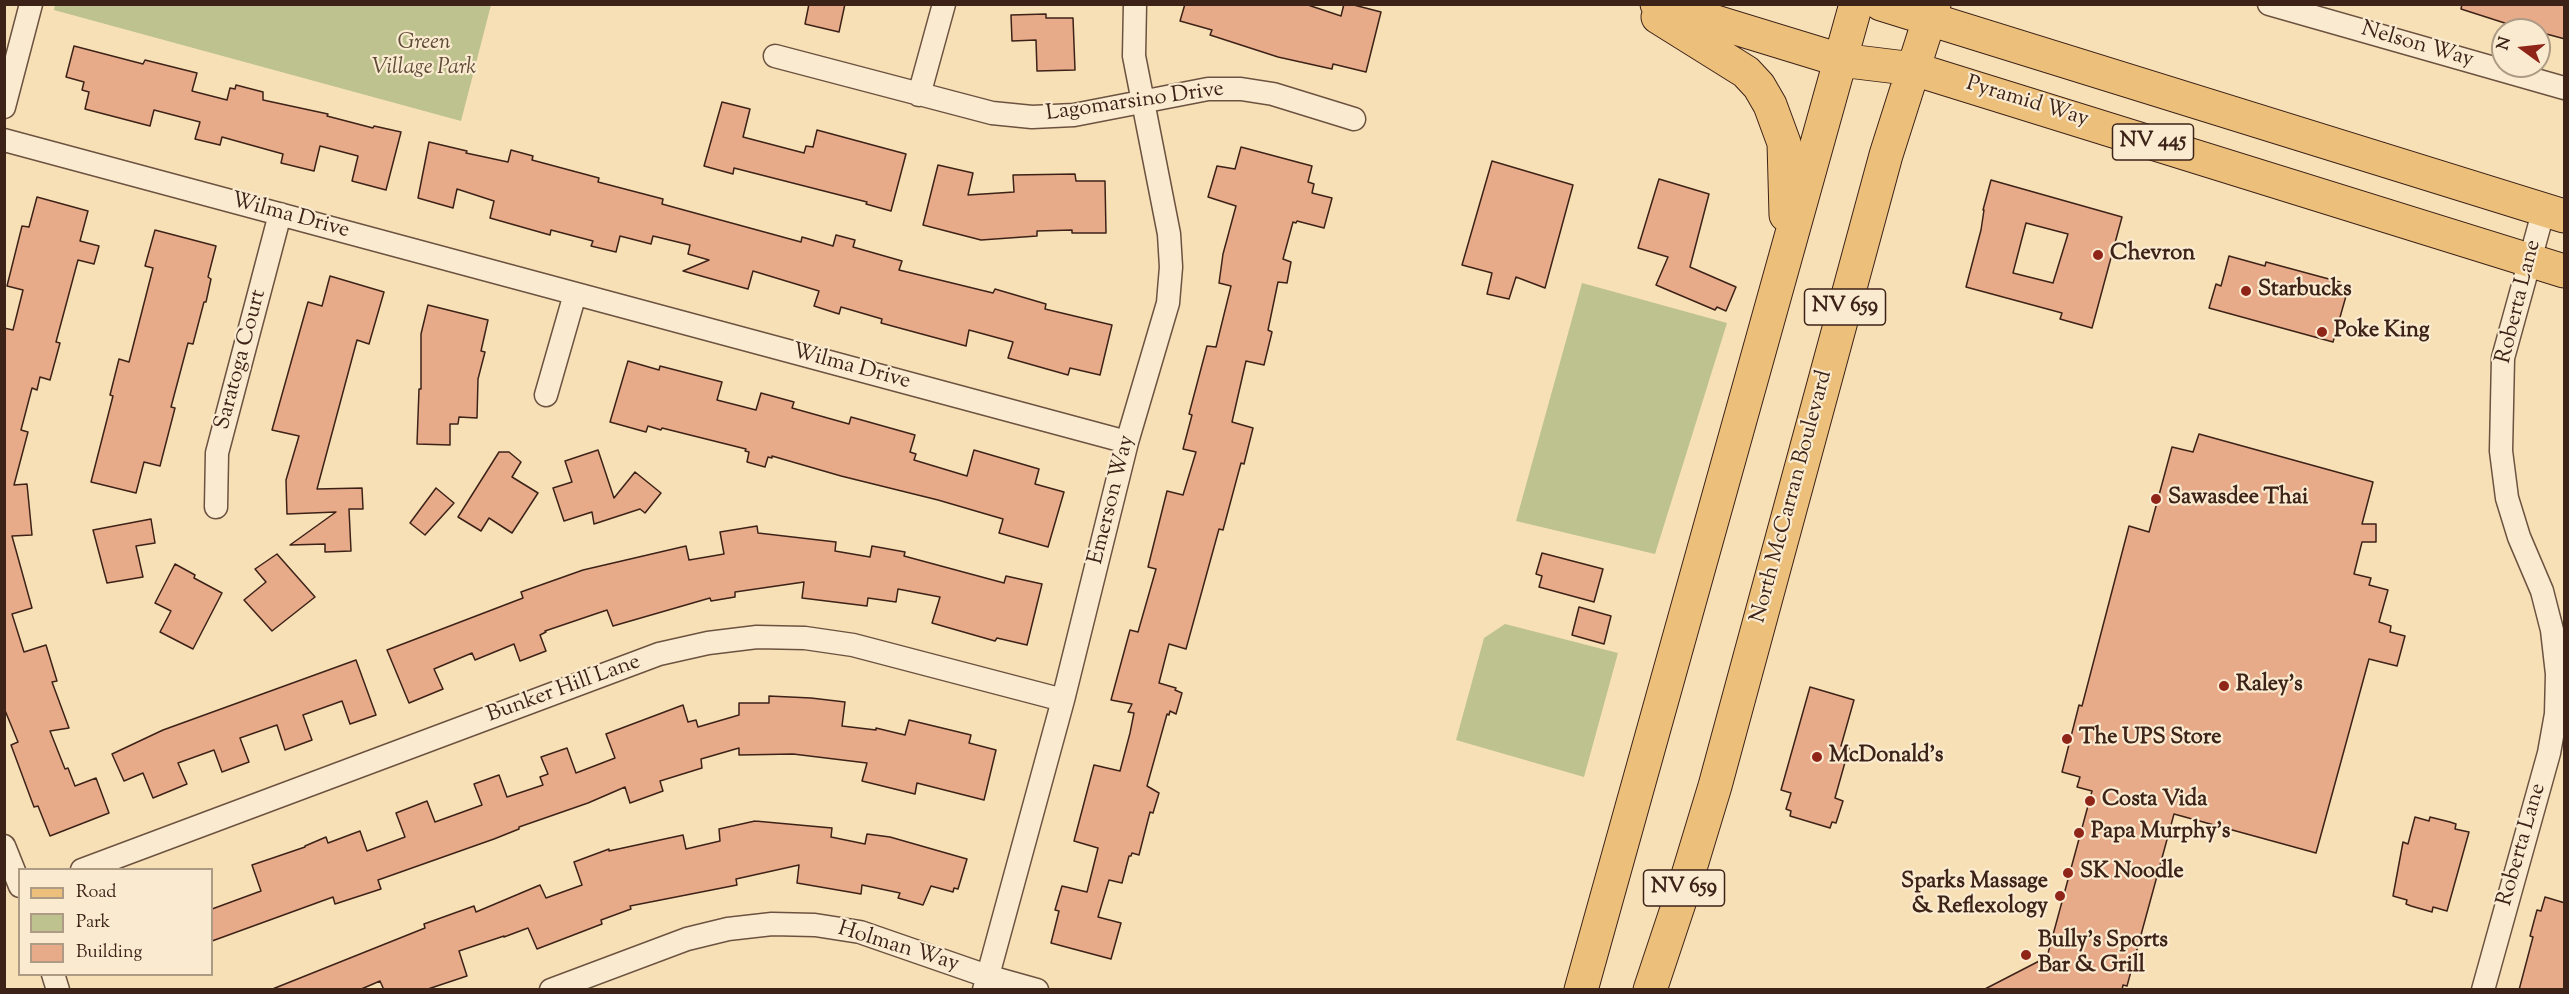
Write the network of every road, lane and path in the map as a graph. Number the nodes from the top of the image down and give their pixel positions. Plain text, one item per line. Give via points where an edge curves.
1 (31, 4) edge
2 (944, 4) edge
3 (1135, 4) edge
4 (1638, 4) edge
5 (1657, 4) edge
6 (1856, 4) edge
7 (2269, 4) edge
8 (1912, 9) edge
9 (776, 56) dead end
10 (1840, 60) junction
11 (1914, 69) junction
12 (2565, 88) edge
13 (919, 95) junction
14 (1143, 102) junction
15 (4, 107) edge
16 (1354, 119) dead end
17 (4, 140) edge
18 (2554, 213) edge
19 (280, 214) junction
20 (1786, 252) junction
21 (2529, 260) junction
22 (2565, 271) edge
23 (575, 294) junction
24 (546, 395) dead end
25 (1127, 442) junction
26 (216, 507) dead end
27 (1063, 700) junction
28 (4, 846) edge
29 (87, 868) edge
30 (18, 881) edge
31 (52, 976) edge
32 (985, 983) edge
33 (58, 990) edge
34 (551, 990) edge
35 (1037, 990) edge
36 (1581, 990) edge
37 (1650, 990) edge
38 (2483, 990) edge

1 - 15 street
2 - 13 street
3 - 14 street, Emerson Way via 1134,56
4 - 20 main road via 1746,72 1759,86 1784,143
5 - 10 main road, Pyramid Way / NV 445
6 - 10 main road, NV 659
7 - 12 street, Nelson Way
8 - 11 main road, North McCarran Boulevard / NV 659
8 - 18 main road, NV 445
9 - 13 street, Lagomarsino Drive
10 - 11 main road, Pyramid Way / NV 445
10 - 20 main road, NV 659
11 - 21 main road, Pyramid Way / NV 445
11 - 37 main road, North McCarran Boulevard / NV 659 via 1886,155 1715,786
13 - 14 street, Lagomarsino Drive via 992,113 1032,117 1074,115
14 - 16 street, Lagomarsino Drive via 1208,89 1241,89 1273,94
14 - 25 street, Emerson Way via 1172,267 1168,303
17 - 19 street, Wilma Drive
18 - 21 street, Roberta Lane
19 - 23 street, Wilma Drive
19 - 26 street, Saratoga Court via 217,453
20 - 36 main road, NV 659
21 - 22 main road, Pyramid Way / NV 445
21 - 38 street, Roberta Lane via 2503,358 2501,459 2509,505 2542,591 2552,630 2556,714 2549,753
23 - 24 street
23 - 25 street, Wilma Drive
25 - 27 street, Emerson Way
27 - 29 street, Bunker Hill Lane via 853,645 805,638 708,643 659,654
27 - 32 street, Emerson Way
28 - 30 street
31 - 33 street
32 - 34 street, Holman Way via 860,932 772,924 687,939
32 - 35 street, Holman Way

